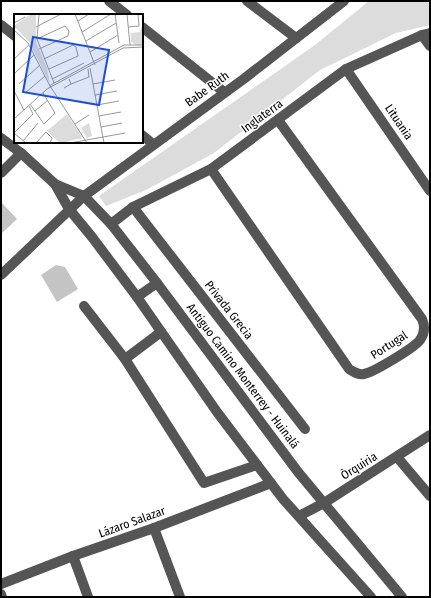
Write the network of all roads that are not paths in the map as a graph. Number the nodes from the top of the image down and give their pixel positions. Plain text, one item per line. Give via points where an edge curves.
1 (109, 1) edge
2 (247, 1) edge
3 (344, 1) edge
4 (126, 14) edge
5 (1, 25) edge
6 (143, 28) edge
7 (426, 34) edge
8 (14, 35) edge
9 (296, 38) junction
10 (430, 46) edge
11 (346, 69) junction
12 (224, 92) junction
13 (278, 120) junction
14 (143, 136) edge
15 (1, 138) edge
16 (153, 144) junction
17 (21, 153) junction
18 (211, 170) junction
19 (1, 173) edge
20 (55, 184) junction
21 (430, 191) edge
22 (84, 196) junction
23 (133, 207) junction
24 (69, 209) junction
25 (110, 224) junction
26 (1, 275) edge
27 (157, 283) junction
28 (137, 298) junction
29 (84, 306) dead end
30 (161, 332) junction
31 (124, 359) junction
32 (305, 430) dead end
33 (430, 436) edge
34 (397, 458) junction
35 (258, 465) junction
36 (271, 483) junction
37 (430, 496) edge
38 (324, 503) junction
39 (299, 516) junction
40 (154, 528) junction
41 (73, 556) junction
42 (1, 584) edge
43 (1, 594) edge
44 (2, 597) edge
45 (88, 597) edge
46 (180, 597) edge
47 (371, 597) edge
48 (402, 597) edge

1 - 4 street
2 - 9 street
3 - 9 street, Babe Ruth
5 - 8 street
6 - 12 street
7 - 10 street
7 - 11 street, Inglaterra
9 - 12 street, Babe Ruth
11 - 13 street, Inglaterra
11 - 21 street, Lituania
12 - 16 street, Babe Ruth
13 - 18 street, Inglaterra
13 - 18 street, Portugal via 422,319 424,332 415,345 363,374 349,369
14 - 16 street
15 - 17 street, Antiguo Camino Monterrey - Huinalá
16 - 22 street, Babe Ruth
17 - 19 street
17 - 20 street, Antiguo Camino Monterrey - Huinalá
18 - 23 street, Inglaterra
20 - 22 street, Antiguo Camino Monterrey - Huinalá
20 - 24 street, Antiguo Camino Monterrey - Huinalá
22 - 24 street, Babe Ruth
22 - 25 street, Antiguo Camino Monterrey - Huinalá
23 - 25 street, Inglaterra
23 - 32 street, Privada Grecia
24 - 26 street, Babe Ruth
24 - 28 street, Antiguo Camino Monterrey - Huinalá
25 - 27 street, Antiguo Camino Monterrey - Huinalá
27 - 28 street
27 - 38 street, Antiguo Camino Monterrey - Huinalá
28 - 30 street, Antiguo Camino Monterrey - Huinalá
29 - 31 street
30 - 31 street
30 - 35 street, Antiguo Camino Monterrey - Huinalá
31 - 35 street via 204,483
33 - 34 street, Òrquiria
34 - 37 street
34 - 38 street, Òrquiria
35 - 36 street, Antiguo Camino Monterrey - Huinalá
36 - 39 street, Antiguo Camino Monterrey - Huinalá
36 - 40 street, Lázaro Salazar
38 - 39 street, Òrquiria
38 - 48 street, Antiguo Camino Monterrey - Huinalá
39 - 47 street, Antiguo Camino Monterrey - Huinalá
40 - 41 street, Lázaro Salazar
40 - 46 street
41 - 42 street, Lázaro Salazar
41 - 45 street
43 - 44 street

